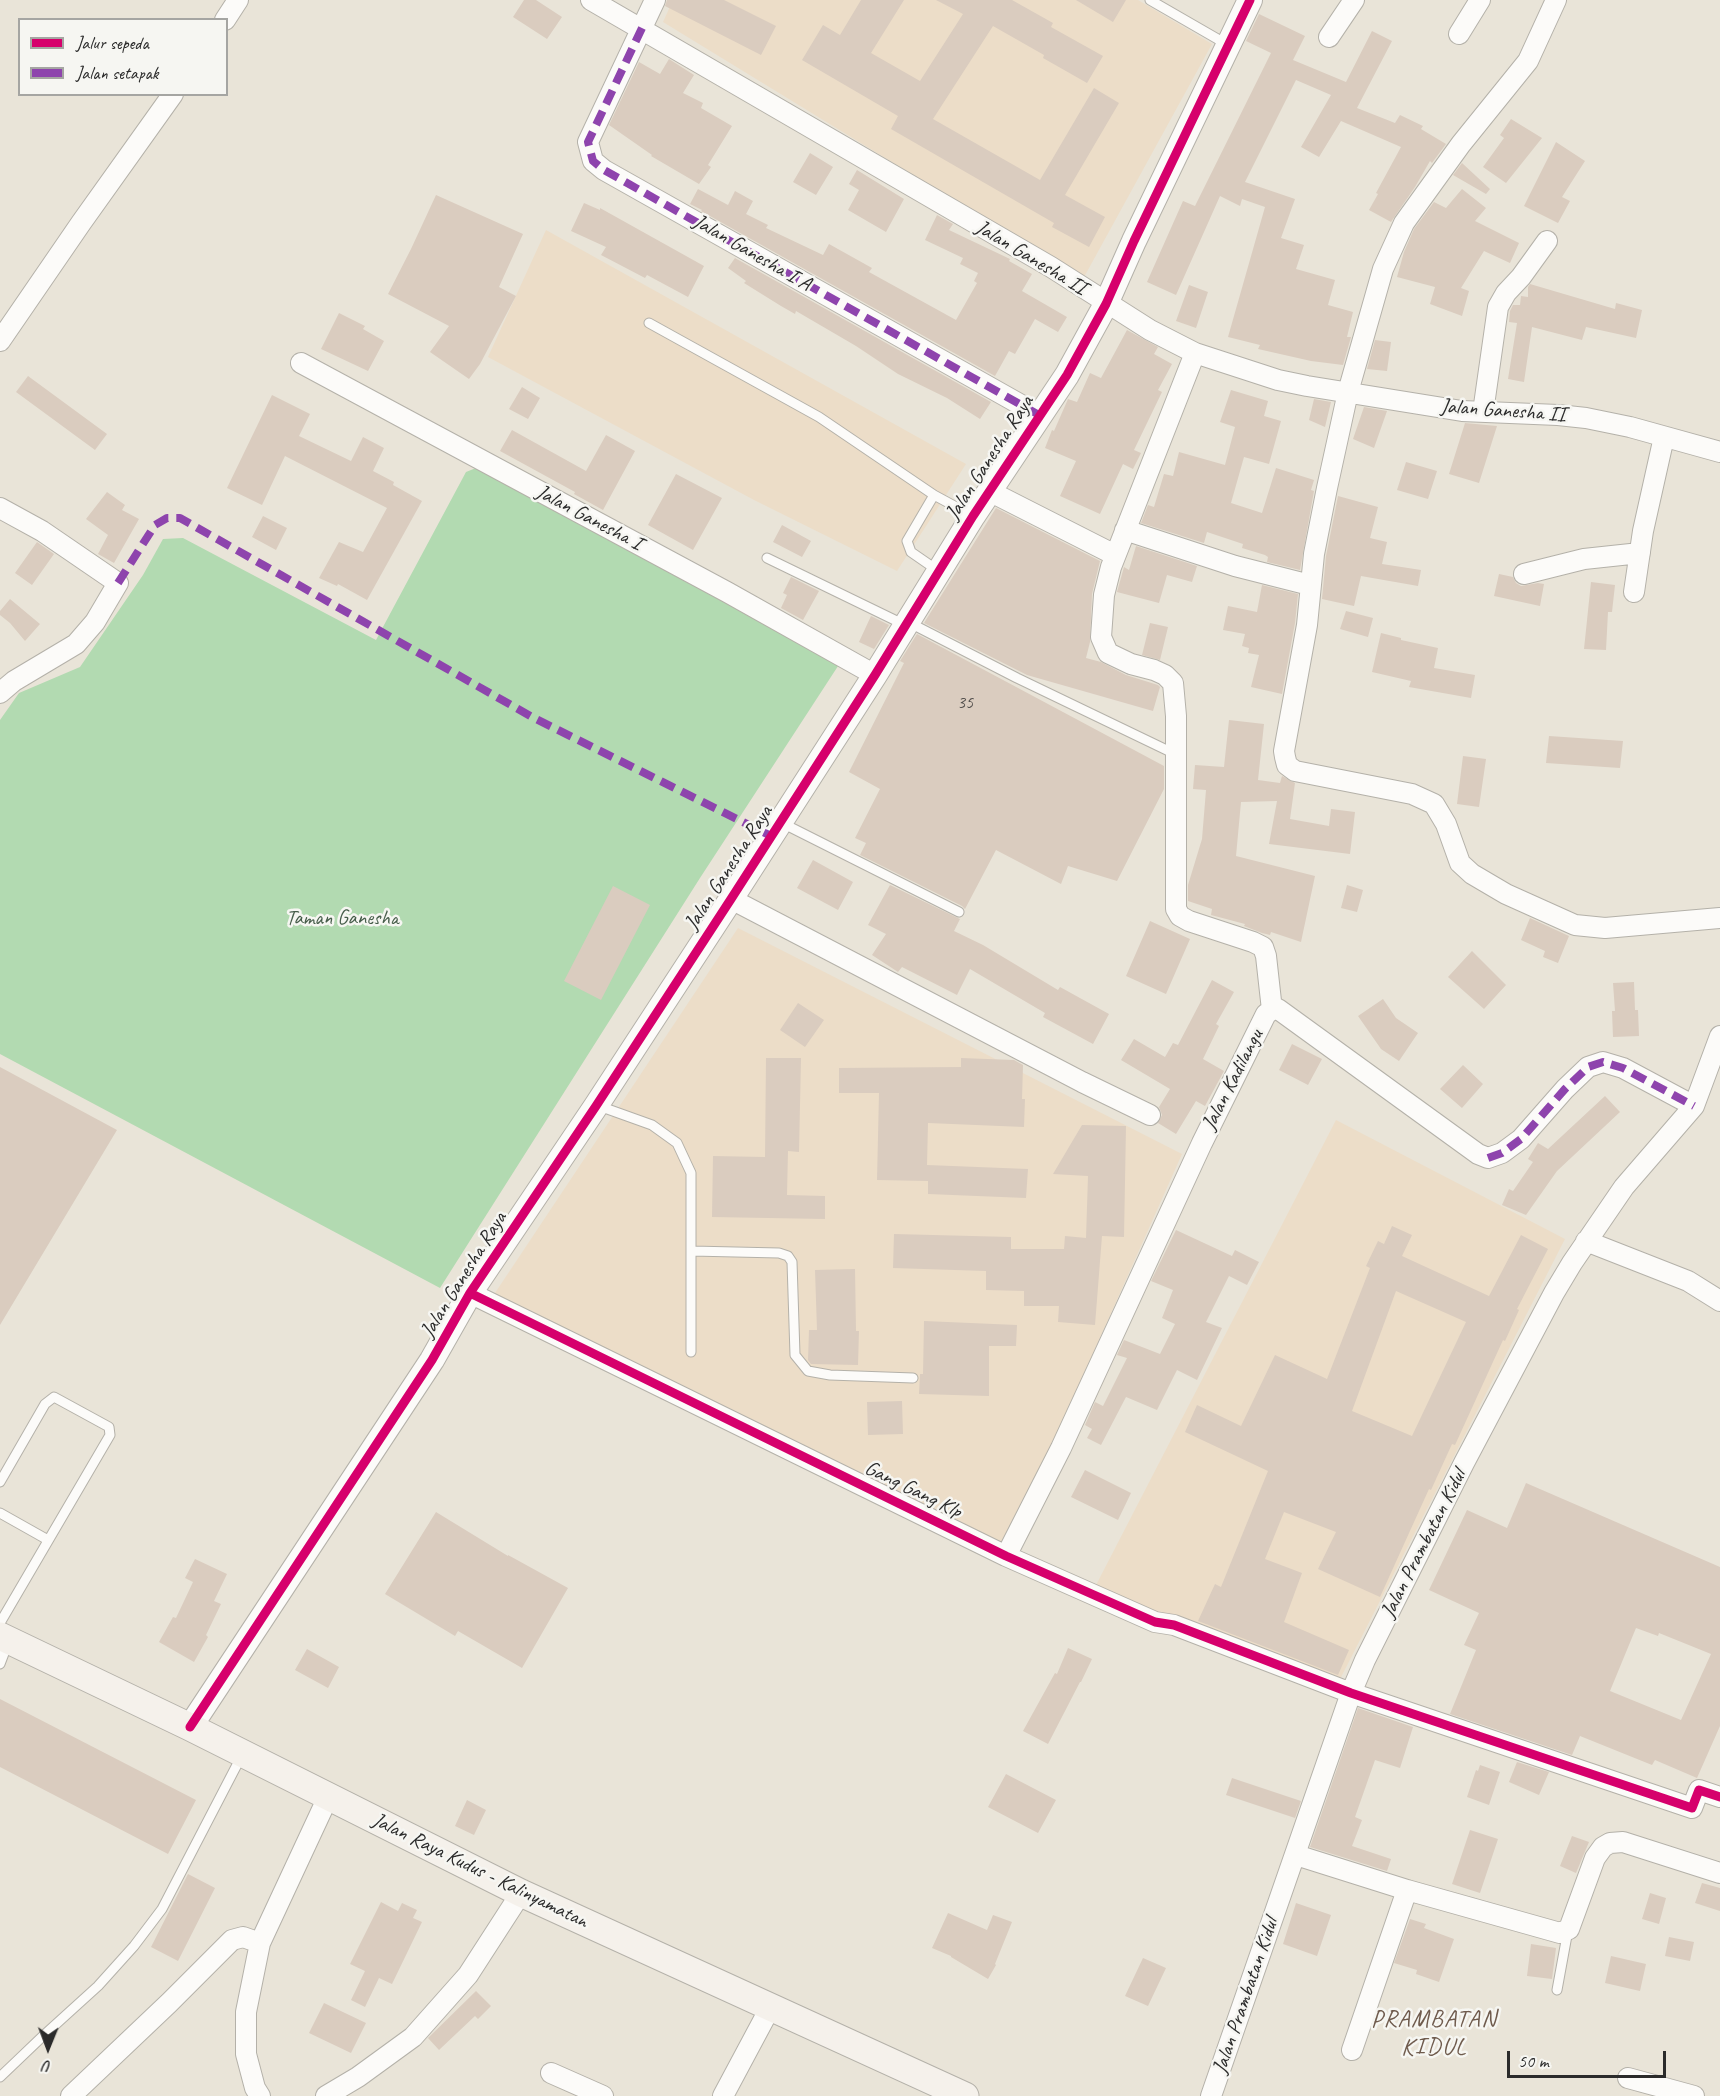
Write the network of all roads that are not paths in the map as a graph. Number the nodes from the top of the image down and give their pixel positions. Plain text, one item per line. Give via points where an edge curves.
1 (238, 0) edge
2 (591, 0) edge
3 (655, 0) edge
4 (1150, 0) edge
5 (1250, 0) edge
6 (1354, 0) edge
7 (1480, 0) edge
8 (1556, 0) edge
9 (226, 18) edge
10 (642, 28) junction
11 (1459, 34) dead end
12 (1329, 37) dead end
13 (1228, 45) junction
14 (171, 96) edge
15 (1547, 241) dead end
16 (1106, 304) junction
17 (649, 323) dead end
18 (0, 341) edge
19 (1195, 353) junction
20 (301, 363) dead end
21 (1348, 392) junction
22 (1484, 412) junction
23 (1038, 416) junction
24 (1664, 436) junction
25 (1720, 452) edge
26 (989, 491) junction
27 (934, 495) junction
28 (0, 508) edge
29 (973, 516) junction
30 (1125, 530) junction
31 (1640, 553) junction
32 (1115, 555) junction
33 (767, 558) dead end
34 (939, 571) junction
35 (1524, 574) dead end
36 (1310, 585) junction
37 (1634, 592) dead end
38 (906, 623) junction
39 (875, 675) junction
40 (0, 693) edge
41 (1175, 754) junction
42 (780, 822) junction
43 (731, 899) junction
44 (959, 912) dead end
45 (1720, 918) edge
46 (1272, 1010) junction
47 (1720, 1038) edge
48 (596, 1106) junction
49 (1694, 1106) junction
50 (1150, 1115) dead end
51 (1586, 1241) junction
52 (692, 1251) junction
53 (470, 1293) junction
54 (1720, 1301) edge
55 (691, 1352) dead end
56 (913, 1378) dead end
57 (0, 1482) edge
58 (0, 1513) edge
59 (48, 1540) junction
60 (1006, 1556) junction
61 (2, 1641) edge
62 (1351, 1693) junction
63 (190, 1727) junction
64 (242, 1754) junction
65 (328, 1797) junction
66 (1720, 1797) edge
67 (1296, 1855) junction
68 (1720, 1873) edge
69 (1407, 1890) junction
70 (521, 1893) junction
71 (1568, 1930) junction
72 (260, 1943) junction
73 (1557, 1990) dead end
74 (770, 2008) junction
75 (1352, 2050) dead end
76 (550, 2073) dead end
77 (0, 2078) edge
78 (1628, 2078) dead end
79 (71, 2096) edge
80 (260, 2096) edge
81 (326, 2096) edge
82 (603, 2096) edge
83 (723, 2096) edge
84 (965, 2096) edge
85 (1211, 2096) edge
86 (1694, 2096) edge

1 - 9 street
2 - 10 street, Jalan Ganesha II
3 - 10 street, Jalan Ganesha I A
4 - 13 lane
5 - 13 street, Jalan Ganesha Raya
6 - 12 street
7 - 11 street
8 - 21 street via 1528,61 1404,223 1383,269
10 - 16 street, Jalan Ganesha II via 1051,267
10 - 23 street, Jalan Ganesha I A via 588,142 593,161
13 - 16 street, Jalan Ganesha Raya
14 - 18 street
15 - 22 street via 1500,302
16 - 19 street, Jalan Ganesha II
16 - 23 street, Jalan Ganesha Raya via 1067,375
17 - 27 lane via 819,417
19 - 21 street, Jalan Ganesha II via 1278,380
19 - 30 street
20 - 39 street, Jalan Ganesha I
21 - 22 street, Jalan Ganesha II
21 - 36 street
22 - 24 street, Jalan Ganesha II via 1586,418
23 - 26 street, Jalan Ganesha Raya
24 - 25 street, Jalan Ganesha II
24 - 31 street
26 - 29 street, Jalan Ganesha Raya
26 - 32 street
27 - 29 lane
27 - 34 lane via 907,541 911,552
28 - 40 street via 42,531 118,584 76,644
29 - 34 street, Jalan Ganesha Raya
30 - 32 street
30 - 36 street via 1235,566
31 - 35 street via 1584,559
31 - 37 street
32 - 41 street via 1104,595 1103,644 1108,653 1166,675 1173,683
33 - 38 lane
34 - 38 street, Jalan Ganesha Raya
36 - 45 street via 1307,625 1284,751 1290,769 1412,794 1434,804 1460,863 1472,874 1575,925 1605,928
38 - 39 street, Jalan Ganesha Raya
38 - 41 lane
39 - 42 street, Jalan Ganesha Raya
41 - 46 street via 1176,909 1189,921 1263,947
42 - 43 street, Jalan Ganesha Raya
42 - 44 lane
43 - 48 street, Jalan Ganesha Raya
43 - 50 street
46 - 49 street, Jalan Kadilangu via 1278,1009 1488,1158 1521,1139 1588,1067 1603,1062 1623,1068
46 - 60 street, Jalan Kadilangu via 1266,1014 1202,1143 1061,1449
47 - 49 street, Jalan Prambatan Kidul
48 - 52 lane via 652,1125 677,1143 692,1173
48 - 53 street, Jalan Ganesha Raya
49 - 51 street, Jalan Prambatan Kidul via 1624,1187
51 - 54 street via 1688,1281
51 - 62 street, Jalan Prambatan Kidul via 1554,1293 1464,1463
52 - 55 lane
52 - 56 lane via 788,1256 792,1262 795,1355 808,1371
53 - 60 street, Gang Gang Klp
53 - 63 street, Jalan Ganesha Raya via 432,1360
57 - 59 lane via 45,1404 54,1397 109,1427 110,1435
58 - 59 lane
59 - 61 lane
60 - 62 street, Gang Gang Klp via 1155,1622 1181,1628
61 - 63 main road, Jalan Raya Kudus - Kalinyamatan
62 - 66 street, Gang Gang Klp via 1692,1808 1700,1790
62 - 67 street, Jalan Prambatan Kidul
63 - 64 main road, Jalan Raya Kudus - Kalinyamatan
64 - 65 main road, Jalan Raya Kudus - Kalinyamatan
64 - 77 lane via 162,1909 98,1986
65 - 70 main road, Jalan Raya Kudus - Kalinyamatan
65 - 72 street
67 - 69 street
67 - 85 street, Jalan Prambatan Kidul
68 - 71 street via 1623,1842 1610,1843 1595,1858
69 - 71 street via 1554,1932
69 - 75 street
70 - 74 main road, Jalan Raya Kudus - Kalinyamatan
70 - 81 street via 468,1975 413,2037
71 - 73 lane
72 - 79 street via 243,1937 232,1940
72 - 80 street via 246,2012 246,2054
74 - 83 street
74 - 84 main road, Jalan Raya Kudus - Kalinyamatan
76 - 82 street
78 - 86 street

